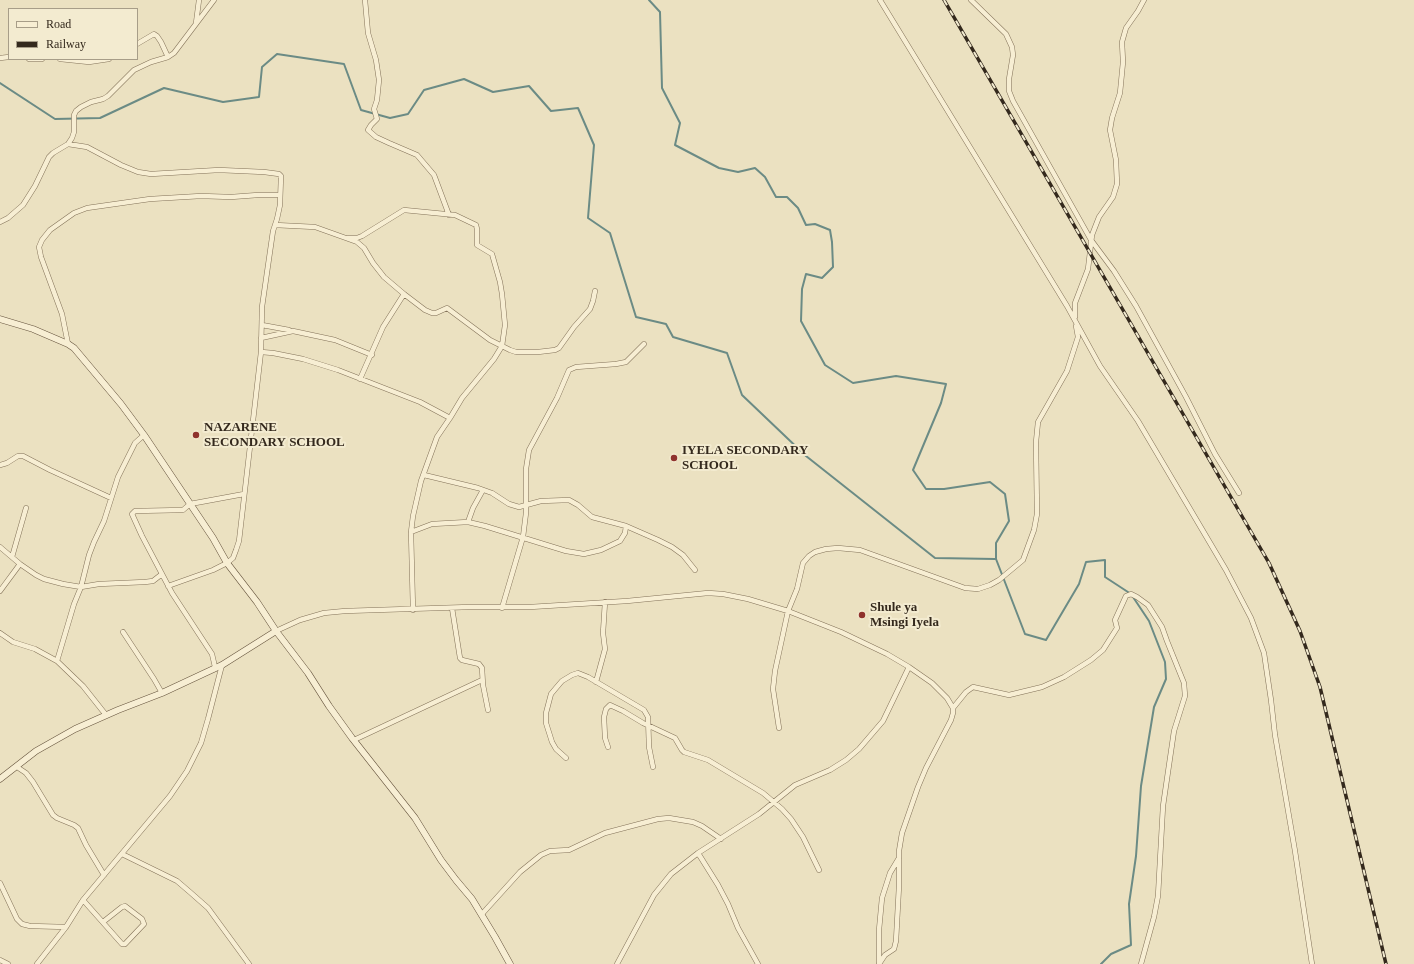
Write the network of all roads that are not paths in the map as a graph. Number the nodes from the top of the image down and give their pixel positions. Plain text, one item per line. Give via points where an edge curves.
1 (198, 0) edge
2 (214, 0) edge
3 (365, 0) edge
4 (880, 0) edge
5 (971, 0) edge
6 (1144, 0) edge
7 (196, 23) junction
8 (138, 43) edge
9 (168, 58) junction
10 (70, 60) edge
11 (102, 60) edge
12 (68, 144) junction
13 (280, 195) junction
14 (449, 215) junction
15 (0, 222) edge
16 (275, 225) junction
17 (347, 238) junction
18 (1091, 240) junction
19 (595, 291) dead end
20 (404, 294) junction
21 (0, 319) edge
22 (1076, 323) junction
23 (262, 325) junction
24 (293, 330) junction
25 (261, 338) junction
26 (68, 344) junction
27 (644, 344) dead end
28 (502, 346) junction
29 (262, 352) junction
30 (372, 355) junction
31 (360, 379) junction
32 (450, 418) junction
33 (144, 435) junction
34 (0, 465) edge
35 (424, 474) junction
36 (483, 490) junction
37 (1239, 493) dead end
38 (244, 494) junction
39 (111, 498) junction
40 (190, 504) junction
41 (526, 506) junction
42 (26, 508) dead end
43 (468, 522) junction
44 (626, 526) junction
45 (411, 532) junction
46 (523, 537) junction
47 (0, 546) edge
48 (12, 557) junction
49 (227, 563) junction
50 (20, 564) junction
51 (695, 570) dead end
52 (162, 574) junction
53 (168, 586) junction
54 (81, 587) junction
55 (0, 590) edge
56 (605, 602) junction
57 (452, 608) junction
58 (502, 608) junction
59 (413, 610) junction
60 (788, 612) junction
61 (276, 631) junction
62 (123, 632) dead end
63 (0, 633) edge
64 (57, 661) junction
65 (218, 666) junction
66 (910, 667) junction
67 (482, 680) junction
68 (596, 682) junction
69 (162, 693) junction
70 (952, 708) junction
71 (488, 710) dead end
72 (106, 715) junction
73 (647, 725) junction
74 (779, 728) dead end
75 (354, 740) junction
76 (608, 747) dead end
77 (566, 758) dead end
78 (17, 767) junction
79 (652, 767) dead end
80 (0, 779) edge
81 (775, 803) junction
82 (721, 839) junction
83 (698, 853) junction
84 (122, 854) junction
85 (899, 857) junction
86 (819, 870) dead end
87 (104, 875) junction
88 (0, 883) edge
89 (83, 900) junction
90 (482, 914) junction
91 (103, 922) junction
92 (66, 926) junction
93 (0, 960) edge
94 (8, 964) edge
95 (37, 964) edge
96 (249, 964) edge
97 (510, 964) edge
98 (617, 964) edge
99 (758, 964) edge
100 (879, 964) edge
101 (1141, 964) edge
102 (1312, 964) edge

1 - 7 street
2 - 7 street
3 - 14 street via 368,32 379,80 374,109 377,119 368,130 389,144 417,156 434,174
4 - 22 street
5 - 18 street via 1008,37 1013,55 1009,78 1009,91 1013,101
6 - 18 street via 1126,28 1122,42 1120,93 1110,130 1116,160 1117,184 1113,196 1099,217
7 - 9 street via 179,48
8 - 9 street via 154,34 161,42
9 - 12 street via 134,70 108,96 81,107 74,115 74,136
10 - 11 street
12 - 13 street via 86,147 121,165 151,174 219,170 279,174 282,177
12 - 15 street via 49,157 36,186 23,205
13 - 16 street
13 - 26 street via 150,199 74,212 50,230 39,247 62,314
14 - 17 street via 404,210 362,236
14 - 28 street via 476,225 478,245 492,254 504,304
16 - 17 street via 315,227
16 - 23 street via 262,306
17 - 20 street via 361,244 378,270
18 - 22 street via 1088,269 1075,303
18 - 37 street via 1136,306 1215,454
19 - 28 street via 590,309 559,348 530,353 516,352
20 - 28 street via 432,313 449,309
20 - 30 street via 384,327
21 - 26 street via 33,329
22 - 60 street via 1078,337 1068,371 1038,422 1037,514 1034,530 1022,560 999,580 978,589 965,588 860,550 826,549 815,552 803,563
22 - 102 street via 1211,544 1258,636 1264,653
23 - 24 street
23 - 25 street
24 - 25 street
24 - 30 street via 335,340
25 - 29 street
26 - 33 street via 122,404
27 - 41 street via 626,362 579,366 569,370 529,450 525,479
28 - 32 street
29 - 31 street via 323,365
29 - 38 street
30 - 31 street
31 - 32 street via 420,402
32 - 35 street via 437,436
33 - 39 street via 135,443 121,469
33 - 40 street
34 - 39 street via 23,456
35 - 36 street
35 - 45 street
36 - 41 street via 509,504
36 - 43 street
38 - 40 street
38 - 49 street via 236,550 233,558
39 - 54 street via 89,556
40 - 49 street
40 - 52 street via 183,510 133,512 133,517
41 - 44 street via 541,501 569,500 592,517
41 - 46 street
42 - 48 street
43 - 45 street via 432,524
43 - 46 street
44 - 46 street via 620,541 601,550 584,554 575,554
44 - 51 street via 672,547 683,555
45 - 59 street
46 - 58 street
47 - 48 street
48 - 50 street
49 - 53 street via 197,577
49 - 61 street
50 - 54 street via 36,576
50 - 55 street
52 - 53 street
52 - 54 street via 152,581
53 - 65 street
54 - 64 street
56 - 58 street
56 - 60 street via 708,593 748,599
56 - 68 street via 605,649
57 - 58 street
57 - 59 street
57 - 67 street via 460,658 481,666
59 - 61 street via 332,612 300,620
60 - 66 street via 841,632
60 - 74 street via 773,683
61 - 65 street
61 - 75 street
62 - 69 street
63 - 64 street via 13,642 35,649
64 - 72 street via 83,686
65 - 69 street
65 - 84 street via 201,743 187,771 170,796
66 - 70 street via 932,683 947,698
66 - 81 street via 883,721 859,749 830,770 795,786
67 - 71 street
67 - 75 street
68 - 73 street via 644,710 648,717
68 - 77 street via 575,673 562,681 551,694 546,723 552,742
69 - 72 street
70 - 85 street via 951,720 918,787 902,833
70 - 101 street via 973,687 1009,695 1042,687 1064,677 1103,650 1117,628 1115,620 1126,596 1131,594 1148,605 1164,634 1184,683 1185,696 1174,731 1163,806 1158,896
72 - 78 street via 36,751
73 - 76 street via 613,706 608,706 603,727
73 - 79 street
73 - 81 street via 675,738 684,752 708,760 743,780
75 - 90 street via 416,818 441,860
78 - 80 street
78 - 87 street via 34,782 53,815 78,828
81 - 82 street
81 - 86 street via 796,826
82 - 83 street
82 - 90 street via 693,822 669,818 605,833 569,850 550,851 541,855 520,872
83 - 98 street via 680,866 659,889
83 - 99 street via 718,885
84 - 87 street
84 - 96 street via 177,881 191,893 208,908
85 - 100 street via 886,882 882,898
85 - 100 street via 896,941 894,949 885,955
87 - 89 street
88 - 92 street via 14,914 22,924
89 - 91 street
89 - 92 street
90 - 97 street
91 - 91 street via 122,944 125,944 144,924 142,919 125,906
92 - 95 street
93 - 94 street

